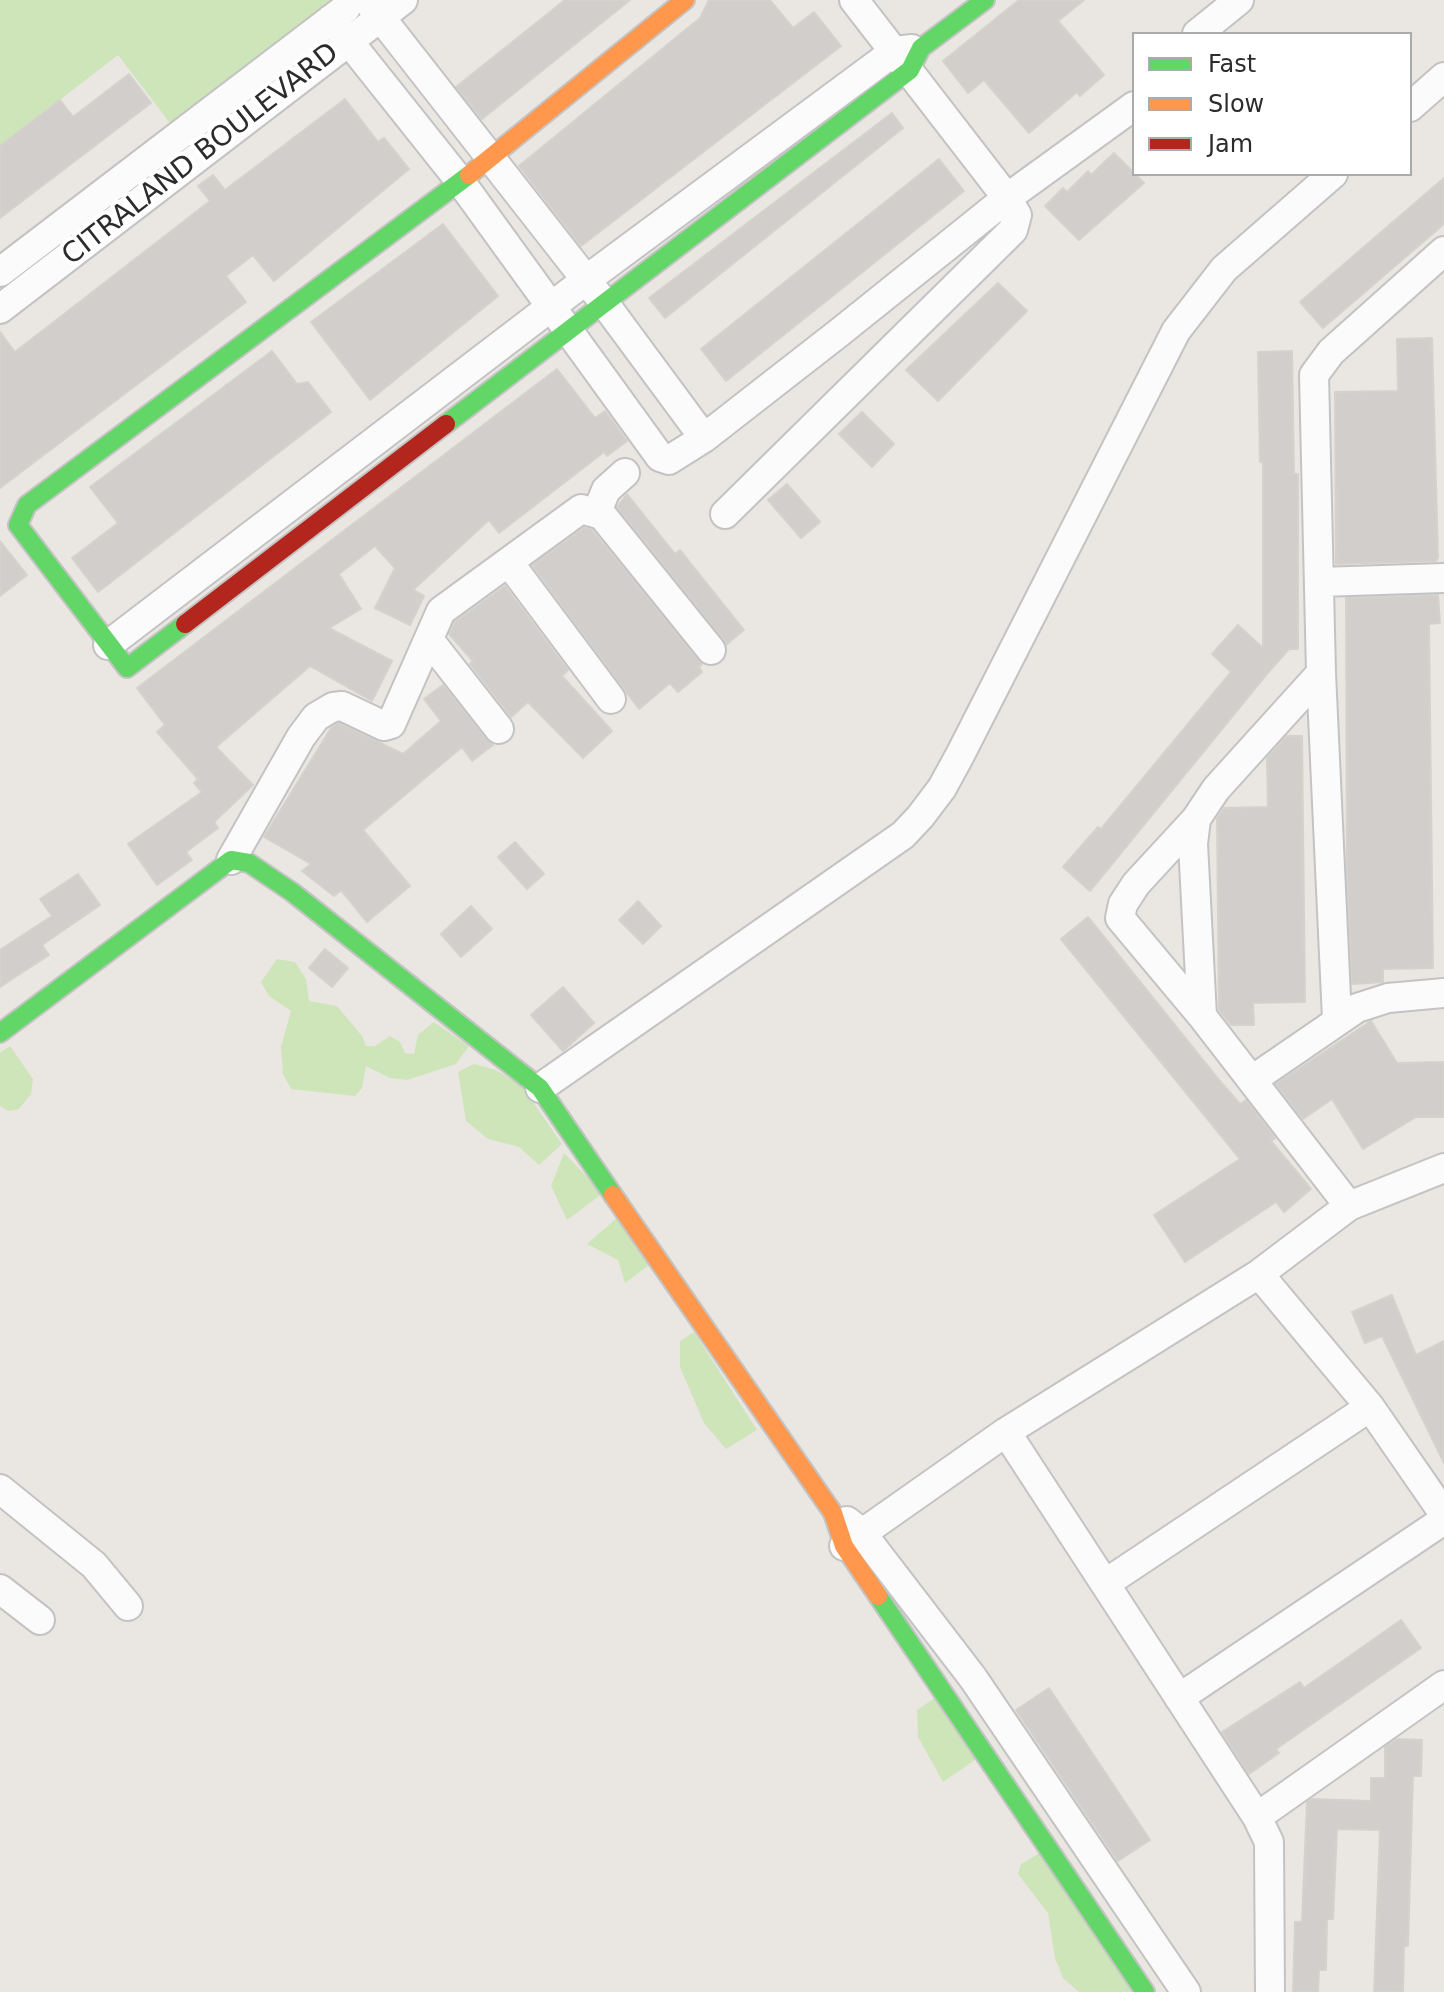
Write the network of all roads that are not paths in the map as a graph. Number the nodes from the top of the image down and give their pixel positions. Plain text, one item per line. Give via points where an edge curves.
1 (356, 0) edge
2 (685, 0) edge
3 (854, 0) edge
4 (985, 0) edge
5 (1239, 0) edge
6 (384, 6) edge
7 (331, 19) junction
8 (1199, 32) edge
9 (349, 41) junction
10 (908, 57) junction
11 (1444, 77) edge
12 (1412, 105) edge
13 (1132, 107) edge
14 (491, 159) junction
15 (1331, 176) edge
16 (460, 181) junction
17 (1007, 198) junction
18 (1444, 251) edge
19 (1444, 267) edge
20 (0, 272) edge
21 (586, 280) junction
22 (605, 304) junction
23 (550, 308) junction
24 (0, 309) edge
25 (840, 332) junction
26 (568, 334) junction
27 (869, 369) junction
28 (704, 438) junction
29 (347, 463) junction
30 (625, 473) dead end
31 (365, 488) junction
32 (597, 512) junction
33 (725, 514) dead end
34 (510, 564) junction
35 (1444, 578) edge
36 (1320, 582) junction
37 (430, 641) junction
38 (108, 645) junction
39 (711, 650) dead end
40 (1321, 673) junction
41 (611, 699) dead end
42 (499, 729) dead end
43 (1196, 819) junction
44 (231, 860) junction
45 (1444, 993) edge
46 (1202, 1016) junction
47 (1337, 1019) junction
48 (0, 1033) edge
49 (1252, 1080) junction
50 (540, 1088) junction
51 (1444, 1168) edge
52 (1349, 1206) junction
53 (1259, 1274) junction
54 (1370, 1407) junction
55 (1006, 1432) junction
56 (0, 1489) edge
57 (833, 1513) joint
58 (1444, 1517) edge
59 (853, 1539) junction
60 (1106, 1583) junction
61 (0, 1589) edge
62 (128, 1606) dead end
63 (40, 1620) dead end
64 (1444, 1685) edge
65 (1179, 1698) junction
66 (1257, 1817) junction
67 (1145, 1992) edge
68 (1186, 1992) edge
69 (1270, 1992) edge

1 - 7 street, CITRALAND BOULEVARD
2 - 14 street
3 - 10 street
4 - 10 street
5 - 8 street
6 - 9 street, CITRALAND BOULEVARD
6 - 14 street
7 - 9 street
7 - 20 street, CITRALAND BOULEVARD
9 - 16 street
9 - 24 street, CITRALAND BOULEVARD
10 - 17 street
10 - 21 street
10 - 22 street
11 - 12 street
13 - 17 street
14 - 16 street
14 - 21 street
15 - 50 street via 1224,269 1176,331 960,755 920,817 903,835
16 - 23 street
16 - 38 street via 27,505 18,525
17 - 25 street
17 - 27 street via 1017,215 1013,230
18 - 19 street
18 - 36 street via 1317,367
21 - 22 street
21 - 23 street
22 - 26 street
22 - 28 street
23 - 26 street
23 - 29 street
25 - 27 street
25 - 28 street
26 - 28 street via 660,457 673,459
26 - 31 street
27 - 33 street
29 - 31 street
29 - 38 street
30 - 32 street via 606,490
31 - 38 street via 130,668
32 - 34 street via 576,511
32 - 39 street
34 - 37 street via 447,605
34 - 41 street
35 - 36 street
36 - 40 street
37 - 42 street
37 - 44 street via 391,724 384,726 342,706 316,717
40 - 43 street via 1216,789
40 - 47 street
43 - 46 street
43 - 46 street via 1136,884 1120,918
44 - 48 street
44 - 50 street via 266,873
45 - 47 street via 1388,998
46 - 49 street
47 - 49 street
49 - 52 street
50 - 57 street
51 - 52 street
52 - 53 street
53 - 54 street
53 - 55 street
54 - 58 street
54 - 60 street
55 - 59 street
55 - 60 street
56 - 62 street via 94,1565
57 - 59 street
58 - 65 street
59 - 67 street
59 - 68 street via 973,1678
60 - 65 street
61 - 63 street
64 - 66 street
65 - 66 street
66 - 69 street via 1269,1842

